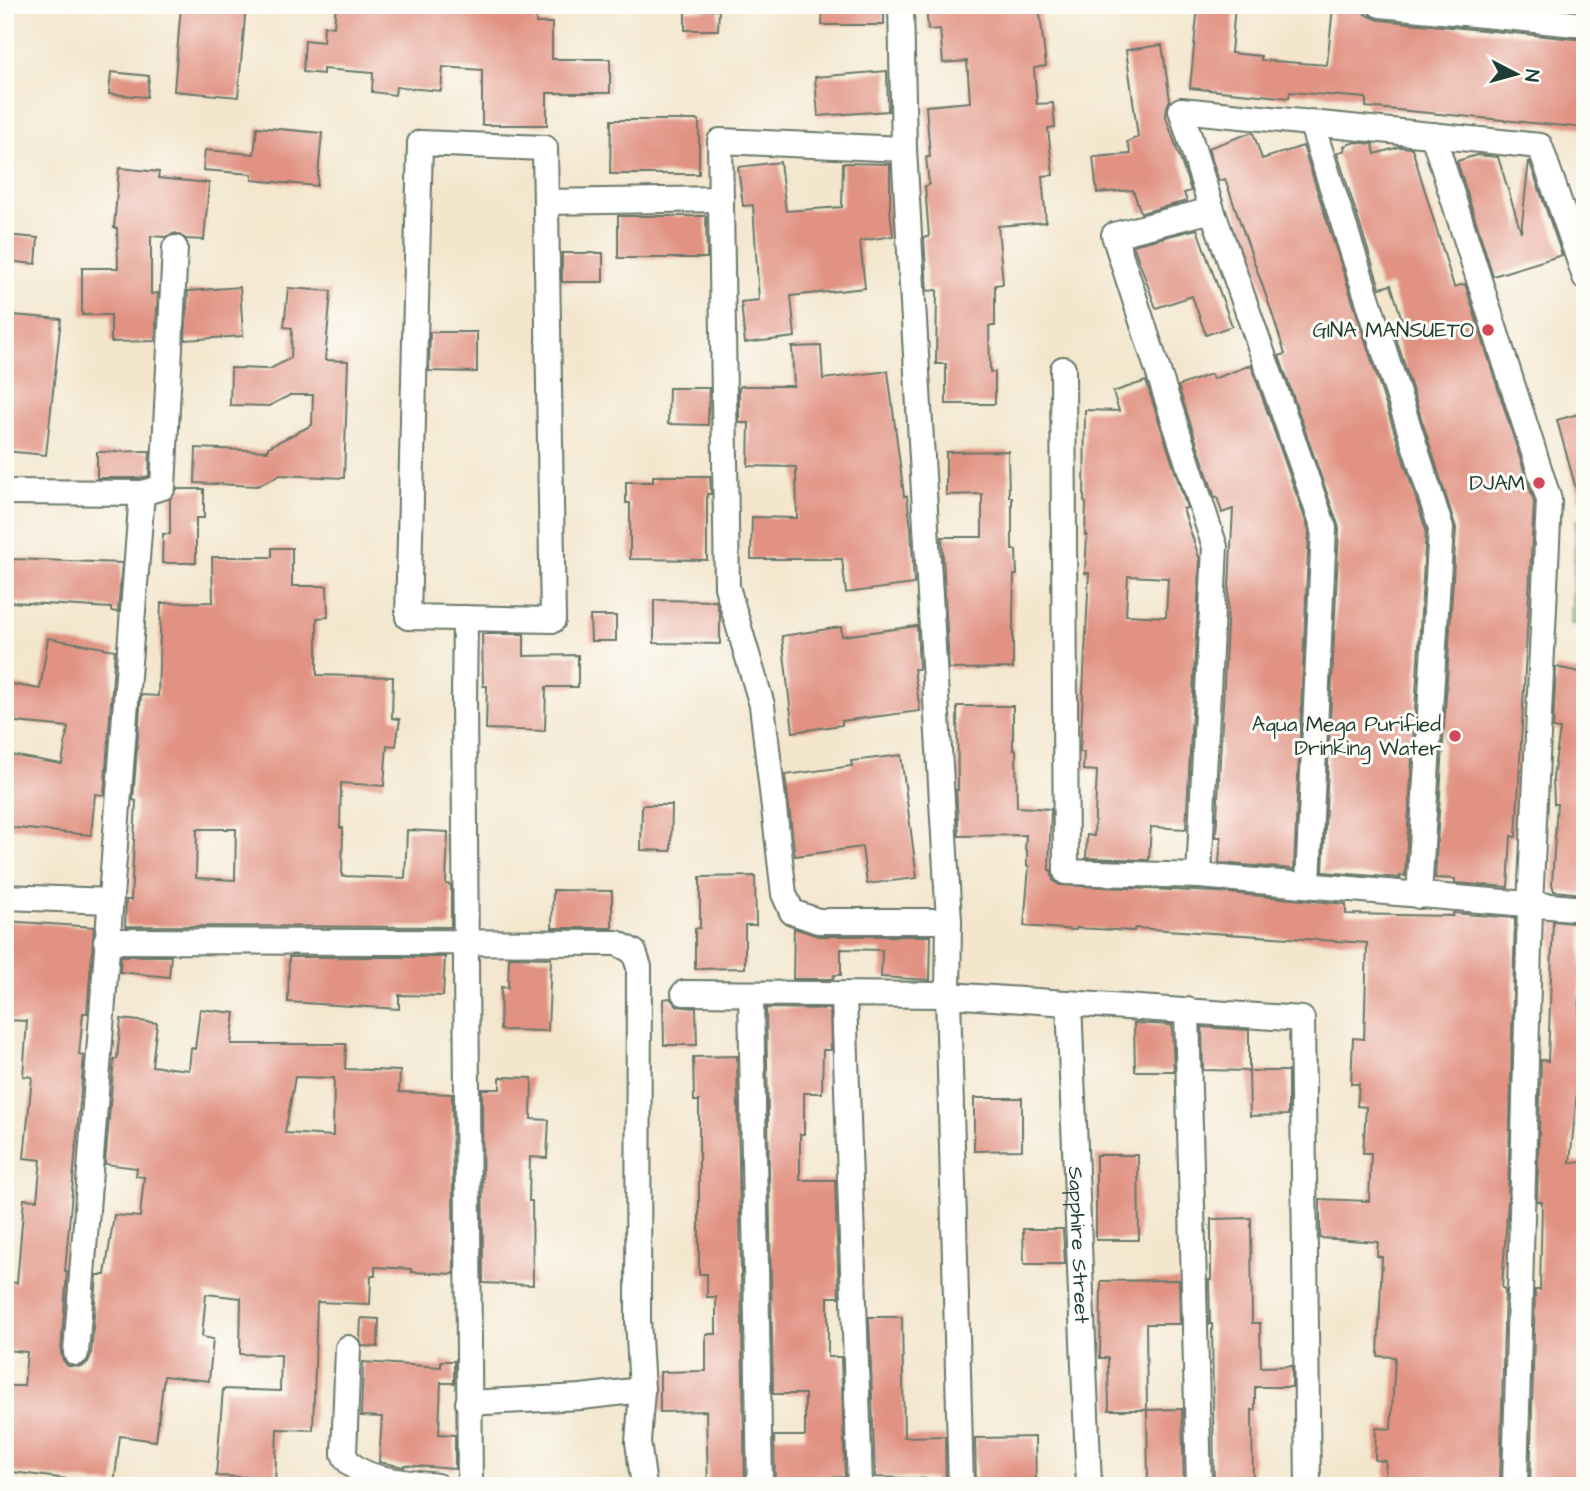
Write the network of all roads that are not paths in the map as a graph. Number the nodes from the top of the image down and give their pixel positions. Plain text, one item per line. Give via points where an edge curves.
1 (901, 5) edge
2 (1380, 5) edge
3 (1585, 25) edge
4 (1311, 122) junction
5 (1433, 135) junction
6 (904, 149) junction
7 (721, 200) junction
8 (546, 202) junction
9 (1212, 210) junction
10 (175, 248) dead end
11 (1585, 277) edge
12 (1063, 369) dead end
13 (5, 492) edge
14 (142, 493) junction
15 (465, 618) junction
16 (1199, 876) junction
17 (1308, 884) junction
18 (1419, 895) junction
19 (5, 897) edge
20 (110, 901) junction
21 (1530, 906) junction
22 (1585, 909) edge
23 (949, 921) junction
24 (106, 941) junction
25 (466, 943) junction
26 (684, 993) dead end
27 (751, 995) junction
28 (947, 995) junction
29 (844, 996) junction
30 (1069, 1003) junction
31 (1187, 1010) junction
32 (348, 1348) dead end
33 (76, 1353) dead end
34 (642, 1390) junction
35 (468, 1403) junction
36 (437, 1486) edge
37 (470, 1486) edge
38 (644, 1486) edge
39 (760, 1486) edge
40 (860, 1486) edge
41 (961, 1486) edge
42 (1089, 1486) edge
43 (1199, 1486) edge
44 (1308, 1486) edge
45 (1515, 1486) edge

1 - 6 street
2 - 3 street
4 - 5 street
4 - 9 street via 1181,110
4 - 18 street via 1441,528
5 - 11 street via 1540,146
5 - 21 street via 1549,500
6 - 7 street via 720,141
6 - 23 street
7 - 8 street
7 - 23 street via 727,587 762,705 783,894 792,912 818,921
8 - 15 street via 553,620
8 - 15 street via 545,148 420,143 408,617
9 - 16 street via 1114,235 1215,547
9 - 17 street via 1324,528
10 - 14 street via 163,487
12 - 16 street via 1066,872
13 - 14 street
14 - 20 street
15 - 25 street
16 - 17 street
17 - 18 street
18 - 21 street
19 - 20 street
20 - 24 street
21 - 22 street
21 - 45 street
23 - 28 street
24 - 25 street
24 - 33 street
25 - 34 street via 617,943 634,952 639,967
25 - 35 street
26 - 27 street
27 - 29 street
27 - 39 street
28 - 29 street
28 - 30 street
28 - 41 street
29 - 40 street
30 - 31 street
30 - 42 street, Sapphire Street
31 - 43 street
31 - 44 street via 1302,1019
32 - 36 street via 346,1461 366,1475
34 - 35 street
34 - 38 street via 638,1441
35 - 37 street

